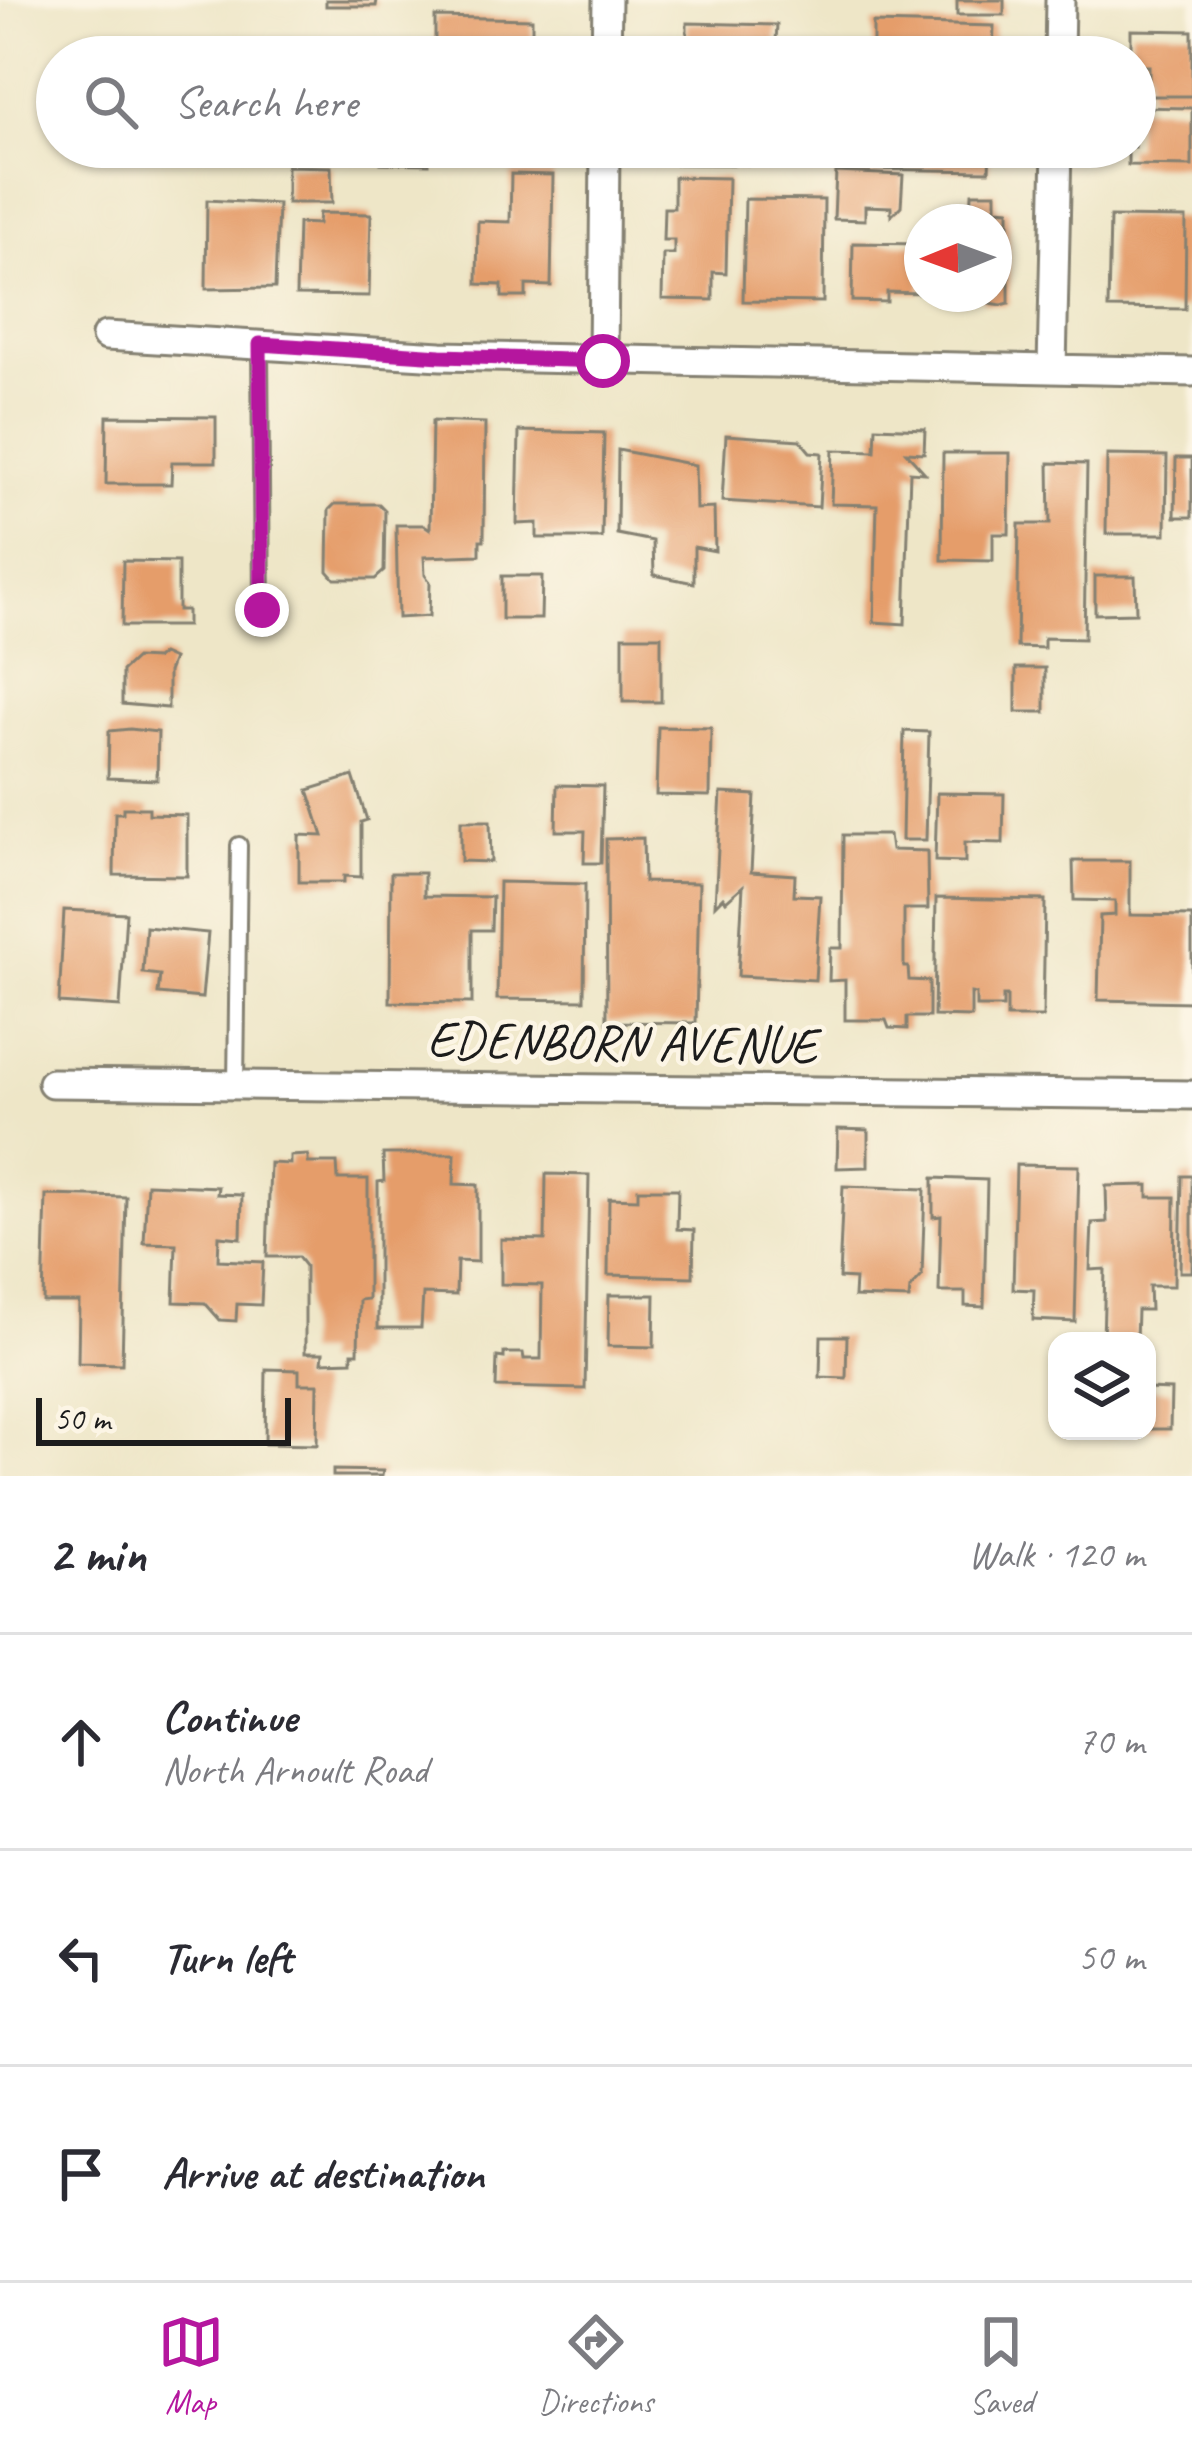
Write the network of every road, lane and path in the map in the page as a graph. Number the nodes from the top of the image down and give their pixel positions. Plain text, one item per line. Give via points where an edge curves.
1 (607, 0) edge
2 (1060, 0) edge
3 (606, 36) edge
4 (1059, 36) edge
5 (605, 168) edge
6 (1057, 168) edge
7 (106, 336) dead end
8 (260, 344) junction
9 (603, 361) junction
10 (1052, 368) junction
11 (1192, 372) edge
12 (262, 610) dead end
13 (239, 845) dead end
14 (52, 1083) dead end
15 (236, 1085) junction
16 (1192, 1095) edge

1 - 3 street
2 - 4 street
5 - 9 street
6 - 10 street
7 - 8 street
8 - 9 street
8 - 12 lane
9 - 10 street
10 - 11 street
13 - 15 lane
14 - 15 street, EDENBORN AVENUE
15 - 16 street, EDENBORN AVENUE

